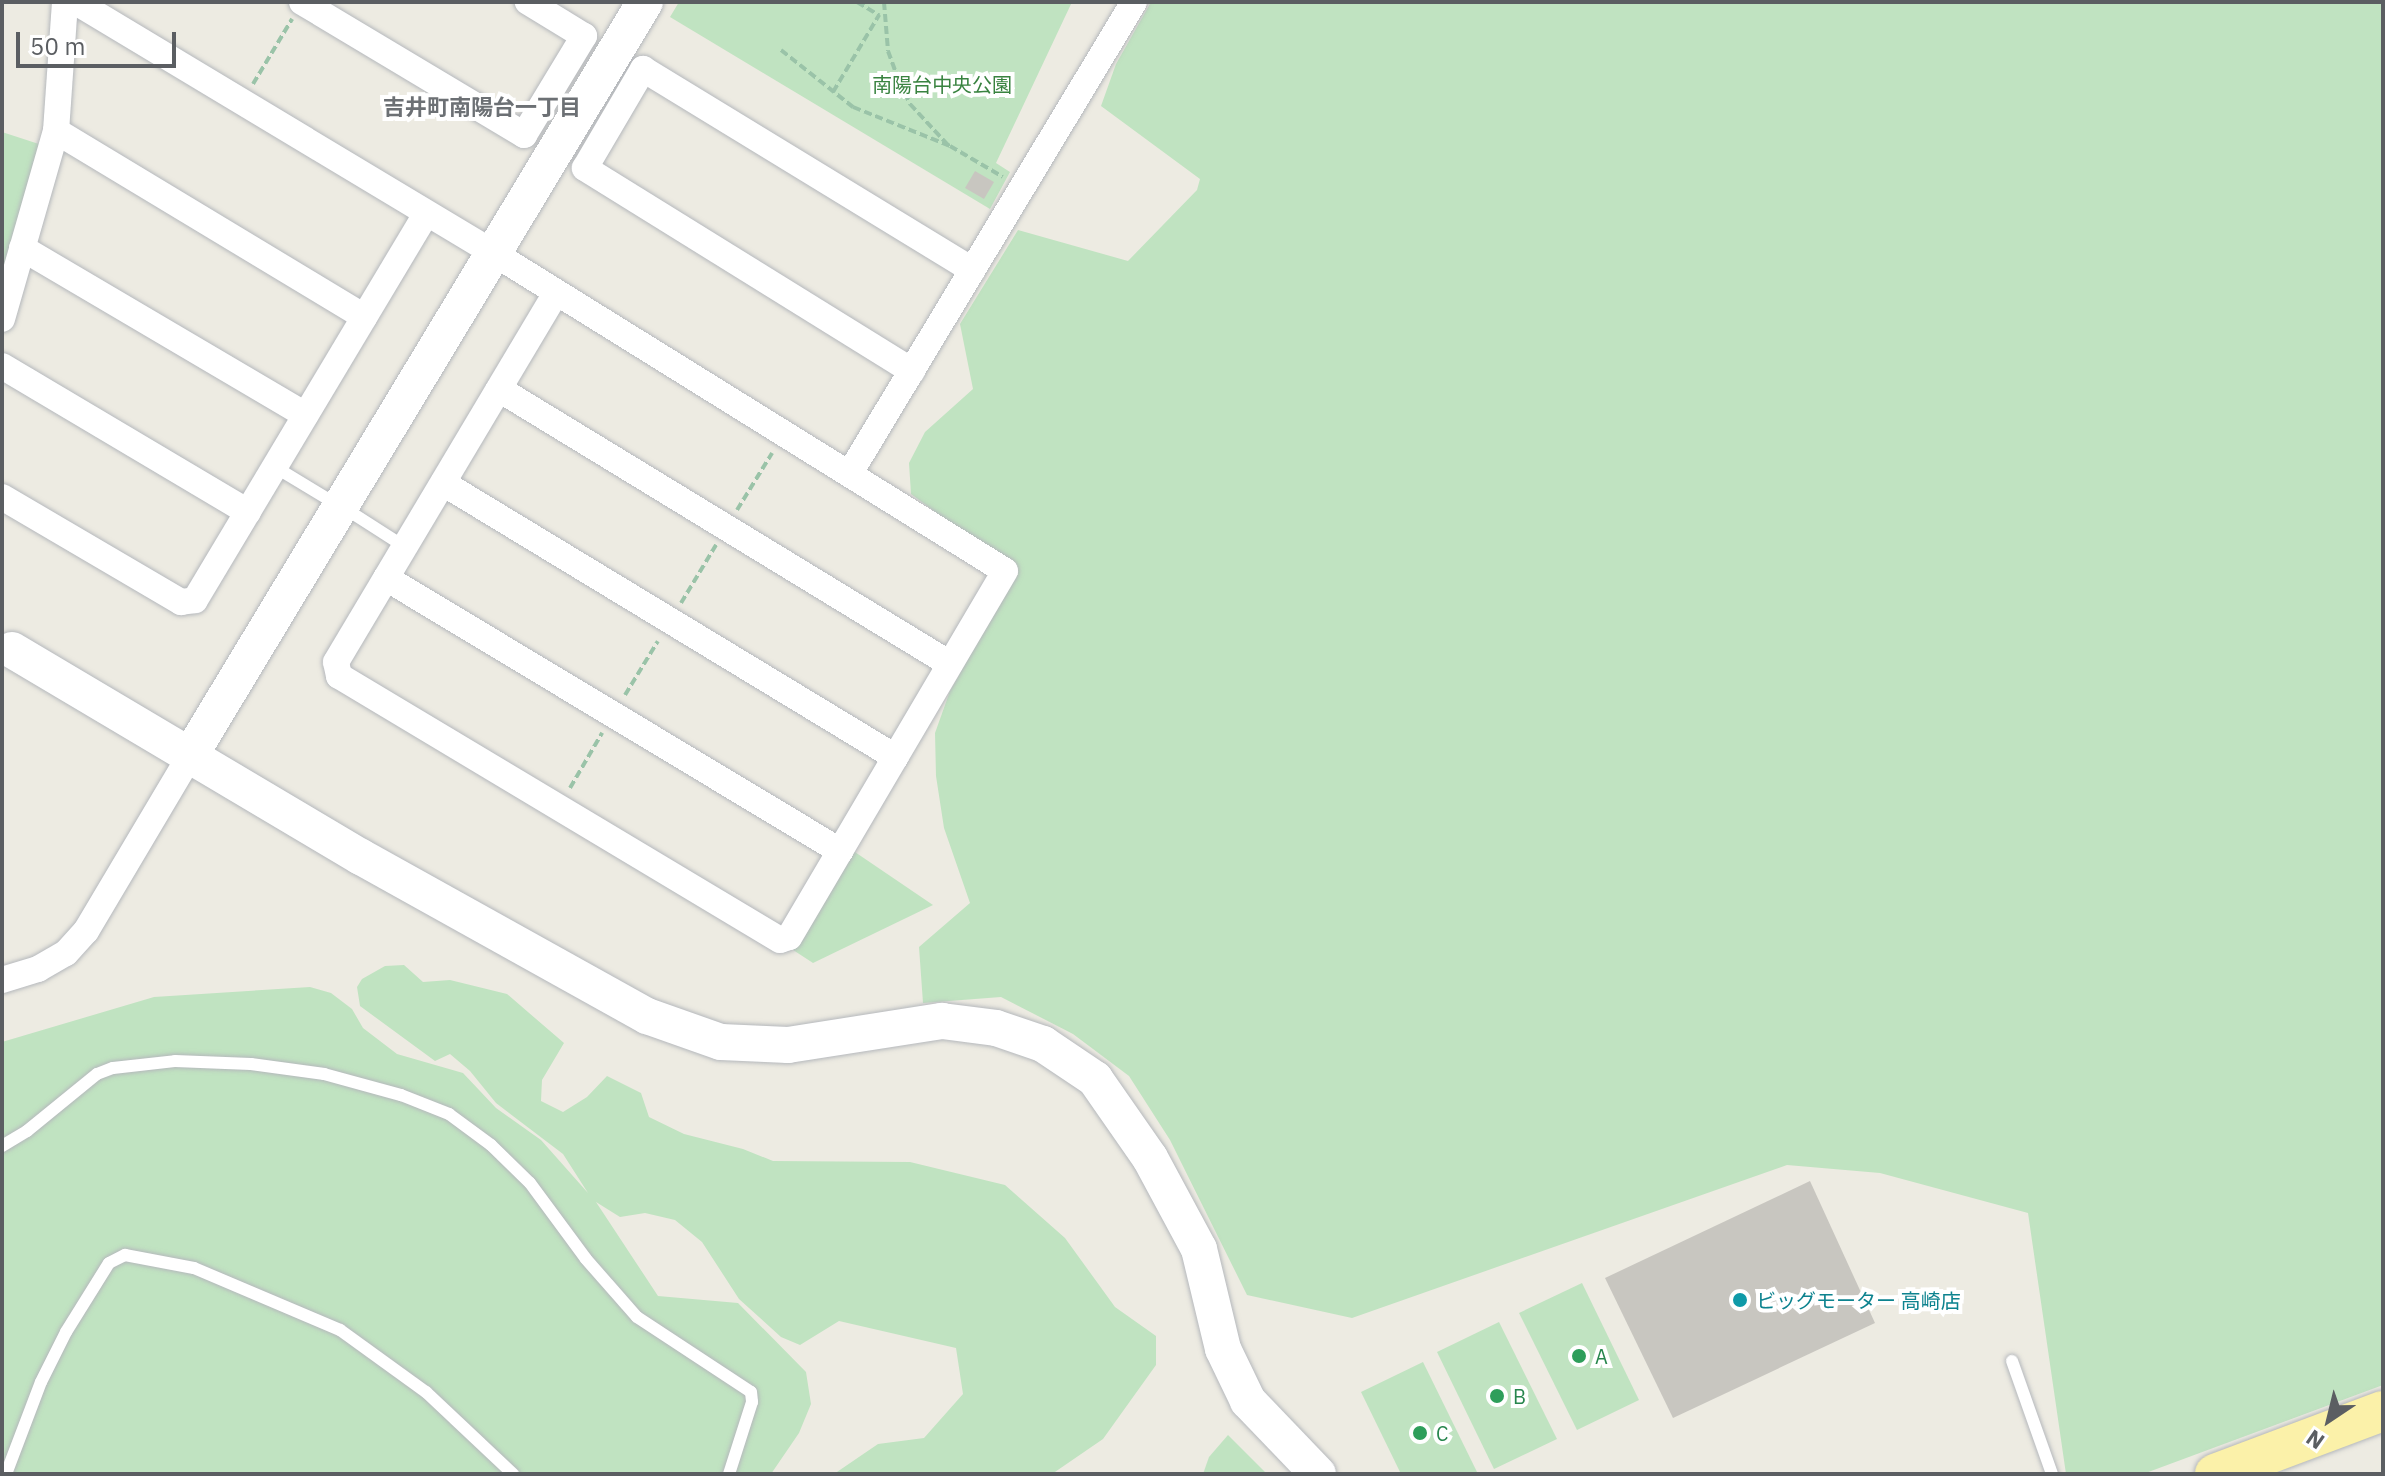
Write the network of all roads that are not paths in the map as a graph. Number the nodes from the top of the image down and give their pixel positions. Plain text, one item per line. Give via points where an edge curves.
1 (65, 2) edge
2 (76, 2) edge
3 (302, 2) edge
4 (528, 2) edge
5 (645, 2) edge
6 (1134, 2) edge
7 (56, 131) junction
8 (425, 215) junction
9 (22, 248) junction
10 (495, 254) junction
11 (972, 270) junction
12 (555, 294) junction
13 (364, 317) junction
14 (2, 319) edge
15 (2, 366) edge
16 (912, 371) junction
17 (499, 389) junction
18 (306, 415) junction
19 (275, 467) junction
20 (850, 473) junction
21 (443, 483) junction
22 (2, 497) edge
23 (328, 499) dead end
24 (248, 512) junction
25 (352, 513) dead end
26 (405, 547) junction
27 (386, 578) junction
28 (7, 647) edge
29 (950, 664) junction
30 (191, 754) junction
31 (895, 757) junction
32 (840, 851) junction
33 (2, 980) edge
34 (2, 1146) edge
35 (2012, 1361) dead end
36 (2383, 1411) edge
37 (2383, 1436) edge
38 (6, 1474) edge
39 (513, 1474) edge
40 (729, 1474) edge
41 (1318, 1474) edge
42 (2052, 1474) edge
43 (2215, 1474) edge
44 (2286, 1474) edge

1 - 7 street
2 - 8 street
3 - 4 street via 524,135 584,36
5 - 10 street
6 - 11 street
7 - 9 street
7 - 13 street
8 - 10 street
8 - 13 street
9 - 14 street
9 - 18 street
10 - 12 street
10 - 30 street
11 - 16 street
11 - 16 street via 643,69 585,168
12 - 17 street
12 - 20 street
13 - 18 street
15 - 24 street
16 - 20 street
17 - 21 street
17 - 29 street
18 - 19 street
19 - 23 lane
19 - 24 street
20 - 29 street via 1005,571
21 - 26 street
21 - 31 street
22 - 24 street via 181,602 195,600
25 - 26 lane
26 - 27 street
27 - 32 street
27 - 32 street via 336,662 339,676 780,940 789,937
28 - 30 street
29 - 31 street
30 - 33 street via 86,931 66,953
30 - 41 street via 361,857 647,1016 721,1042 788,1045 942,1021 996,1028 1043,1044 1095,1079 1150,1158 1199,1249 1223,1349 1248,1401
31 - 32 street
34 - 40 lane via 97,1074 175,1061 324,1074 449,1114 530,1183 637,1317 751,1392
35 - 42 lane
36 - 43 main road
37 - 44 main road
38 - 39 lane via 66,1332 109,1263 125,1255 194,1268 340,1330 426,1392

